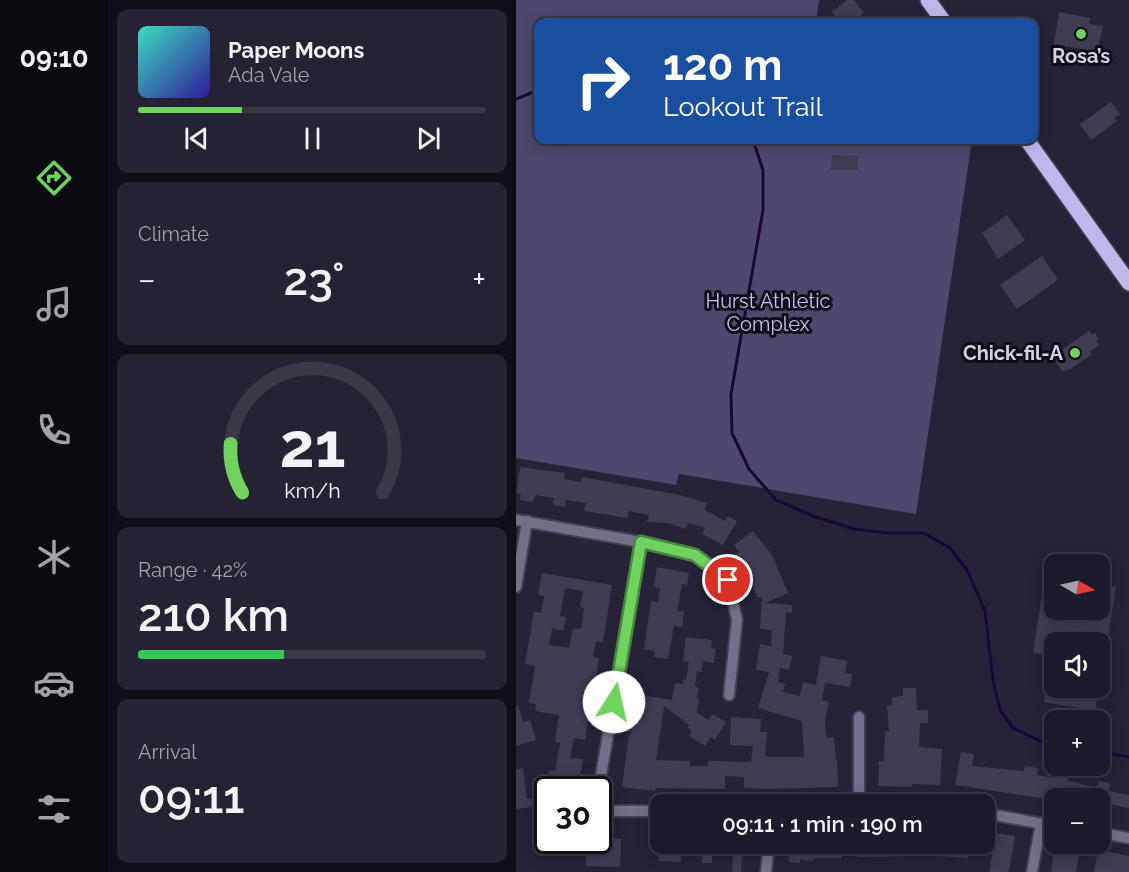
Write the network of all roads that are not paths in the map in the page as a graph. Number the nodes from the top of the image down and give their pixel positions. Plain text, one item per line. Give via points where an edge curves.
1 (928, 0) edge
2 (940, 0) edge
3 (941, 18) edge
4 (942, 18) edge
5 (1030, 144) edge
6 (1129, 283) edge
7 (521, 520) edge
8 (641, 542) junction
9 (516, 587) edge
10 (729, 695) dead end
11 (859, 717) dead end
12 (601, 776) edge
13 (858, 794) edge
14 (612, 811) edge
15 (650, 811) edge
16 (995, 815) edge
17 (1041, 823) junction
18 (1044, 823) edge
19 (1110, 835) edge
20 (1129, 838) edge
21 (768, 854) edge
22 (766, 872) edge
23 (1032, 872) edge

1 - 3 main road
2 - 4 main road
5 - 6 main road
7 - 8 street
7 - 9 street
8 - 10 street via 695,555 728,580 737,620
8 - 12 street
11 - 13 street
14 - 15 street
16 - 17 street
17 - 18 street
17 - 23 street
19 - 20 street
21 - 22 street

